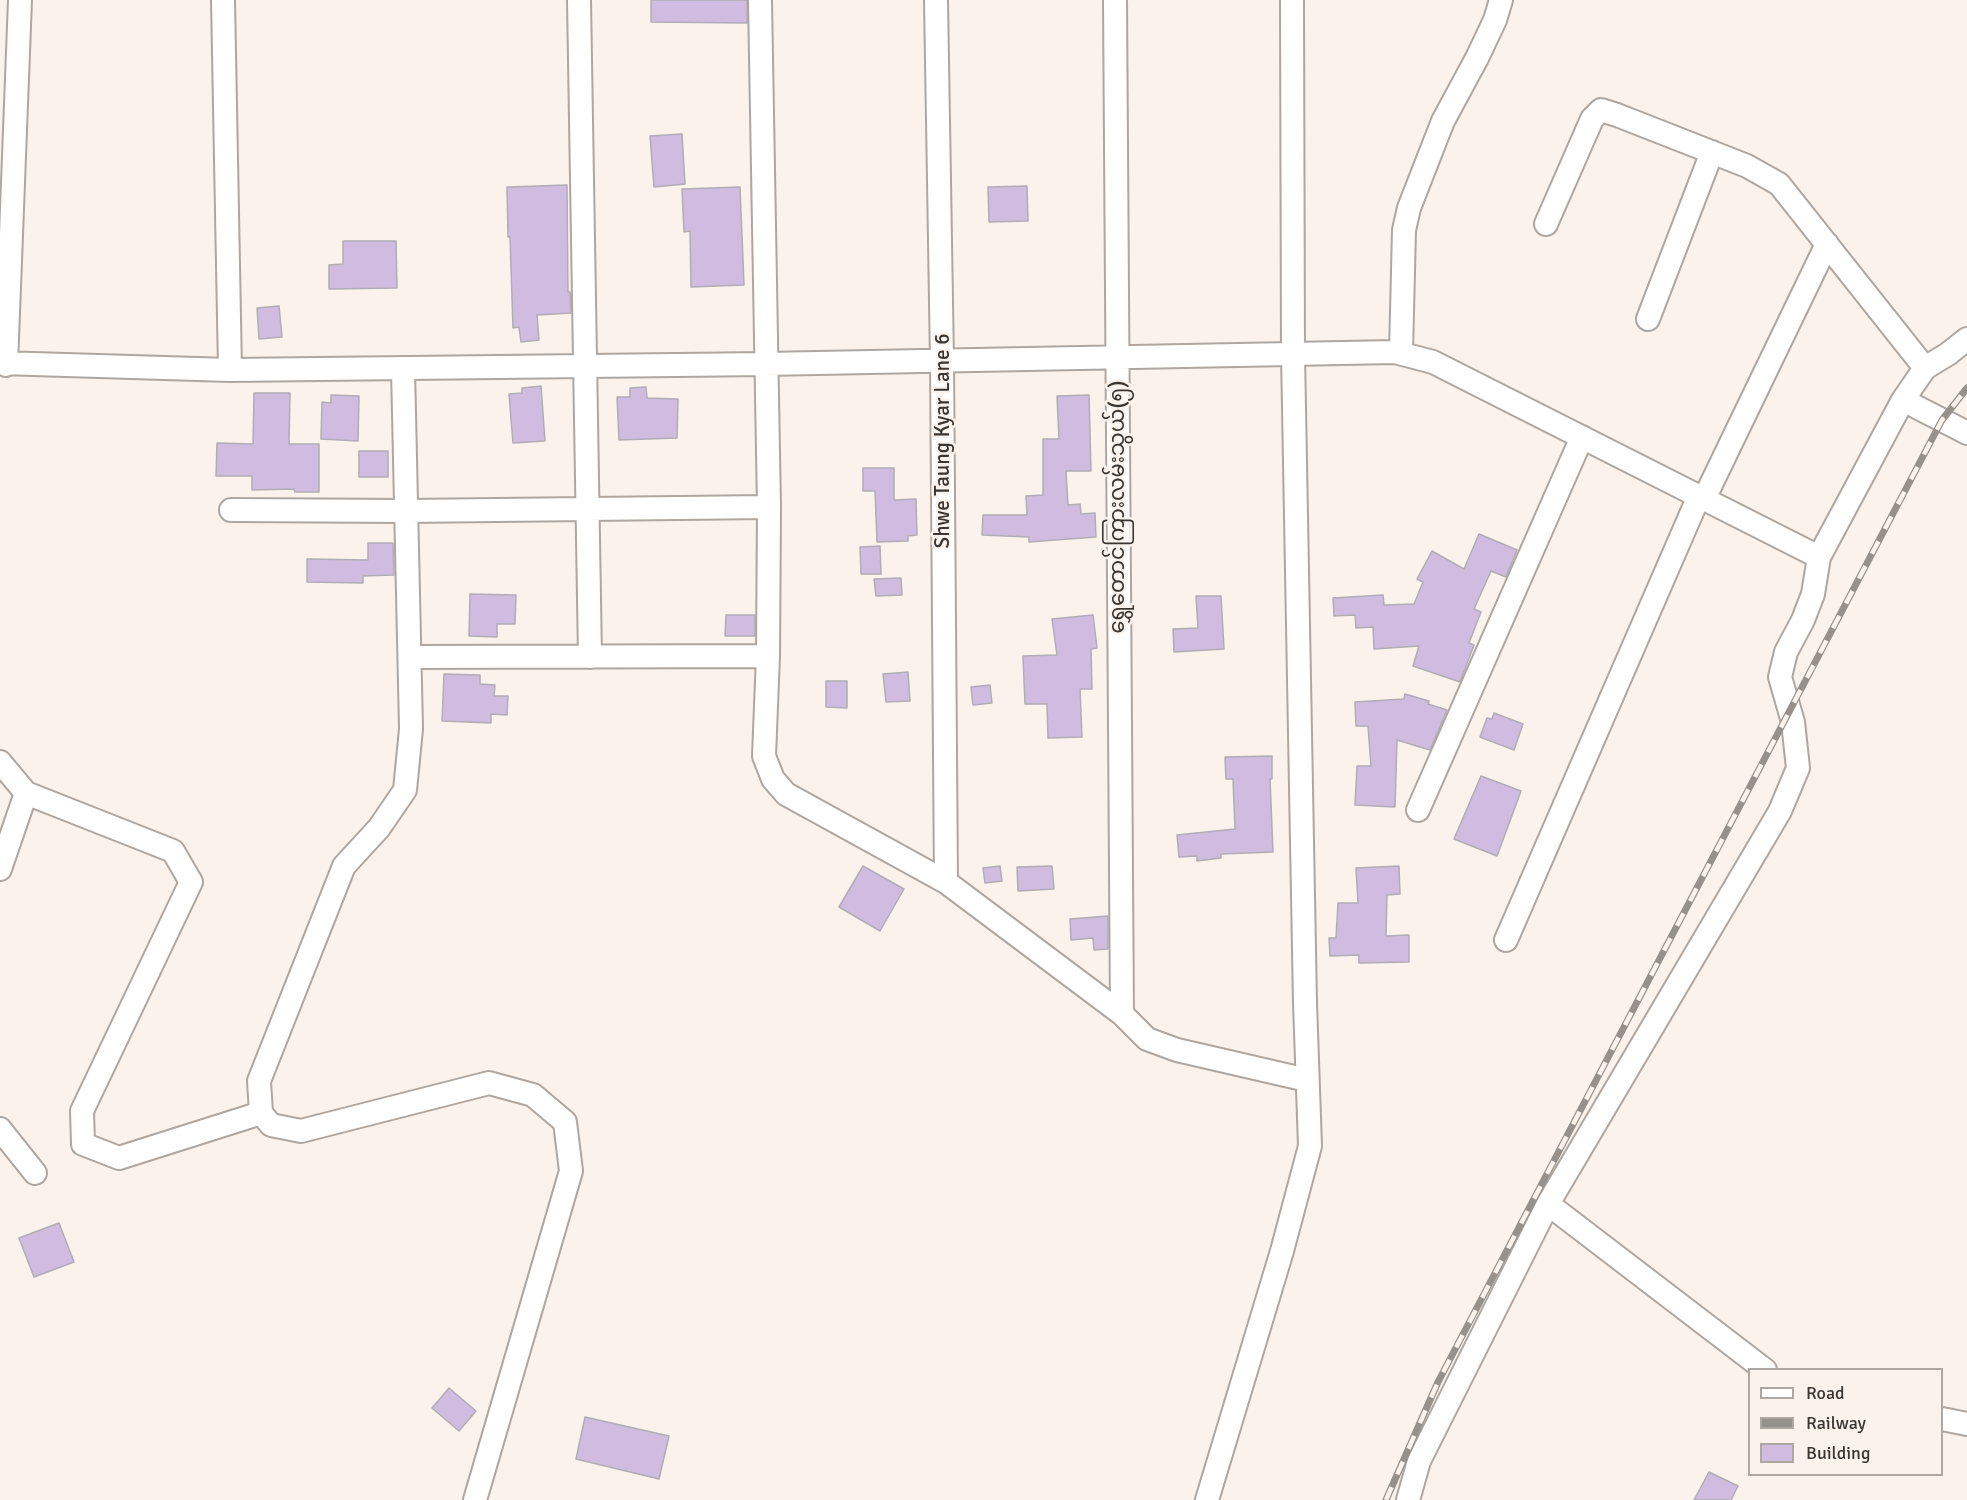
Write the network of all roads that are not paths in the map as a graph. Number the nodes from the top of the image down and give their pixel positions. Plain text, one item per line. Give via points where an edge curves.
1 (20, 0) edge
2 (223, 0) edge
3 (579, 0) edge
4 (760, 0) edge
5 (936, 0) edge
6 (1115, 0) edge
7 (1292, 0) edge
8 (1501, 0) edge
9 (1712, 152) junction
10 (1546, 224) dead end
11 (1827, 244) junction
12 (1648, 319) dead end
13 (1967, 339) edge
14 (1401, 353) junction
15 (1293, 354) junction
16 (1117, 357) junction
17 (942, 360) junction
18 (3, 364) edge
19 (765, 364) junction
20 (586, 366) junction
21 (403, 368) junction
22 (1925, 368) junction
23 (230, 370) junction
24 (1903, 400) junction
25 (1967, 433) edge
26 (1582, 437) junction
27 (1701, 498) junction
28 (769, 507) junction
29 (588, 509) junction
30 (231, 510) dead end
31 (406, 512) junction
32 (1819, 557) junction
33 (768, 656) junction
34 (410, 657) junction
35 (590, 657) junction
36 (0, 762) edge
37 (26, 793) junction
38 (1418, 810) dead end
39 (0, 869) edge
40 (946, 882) junction
41 (1506, 940) dead end
42 (1122, 1014) junction
43 (1307, 1080) junction
44 (261, 1113) junction
45 (0, 1129) edge
46 (35, 1173) dead end
47 (1548, 1204) junction
48 (1762, 1368) edge
49 (1943, 1419) edge
50 (1967, 1425) edge
51 (475, 1500) edge
52 (1207, 1500) edge
53 (1408, 1500) edge

1 - 18 street
2 - 23 street
3 - 20 street
4 - 19 street
5 - 17 street, Shwe Taung Kyar Lane 6
6 - 16 street, ရွှေတောင်ကြားလမ်းသွယ်(၅)
7 - 15 street
8 - 14 street via 1478,58 1443,121 1409,208 1404,230
9 - 10 street via 1601,110 1592,119
9 - 11 street via 1779,184
9 - 12 street
11 - 22 street
11 - 27 street
13 - 22 street
14 - 15 street
14 - 26 street via 1433,362
15 - 16 street
15 - 43 street
16 - 17 street
16 - 42 street, ရွှေတောင်ကြားလမ်းသွယ်(၅)
17 - 19 street
17 - 40 street, Shwe Taung Kyar Lane 6
18 - 23 street
19 - 20 street
19 - 28 street
20 - 21 street
20 - 29 street
21 - 23 street
21 - 31 street
22 - 24 street
24 - 25 street
24 - 32 street
26 - 27 street
26 - 38 street
27 - 32 street
27 - 41 street
28 - 29 street
28 - 33 street
29 - 31 street
29 - 35 street
30 - 31 street
31 - 34 street
32 - 47 street via 1813,594 1786,652 1780,677 1796,745 1798,768 1792,786
33 - 35 street
33 - 40 street via 764,756 773,779 786,794
34 - 35 street
34 - 44 street via 411,729 405,790 379,828 344,866 259,1081
36 - 37 street
37 - 39 street
37 - 44 street via 173,851 191,882 82,1111 83,1144 119,1158
40 - 42 street
42 - 43 street via 1147,1039 1176,1050
43 - 52 street via 1310,1146
44 - 51 street via 272,1125 301,1131 489,1083 533,1095 565,1122 571,1171
45 - 46 street
47 - 48 street
47 - 53 street via 1419,1461
49 - 50 street

